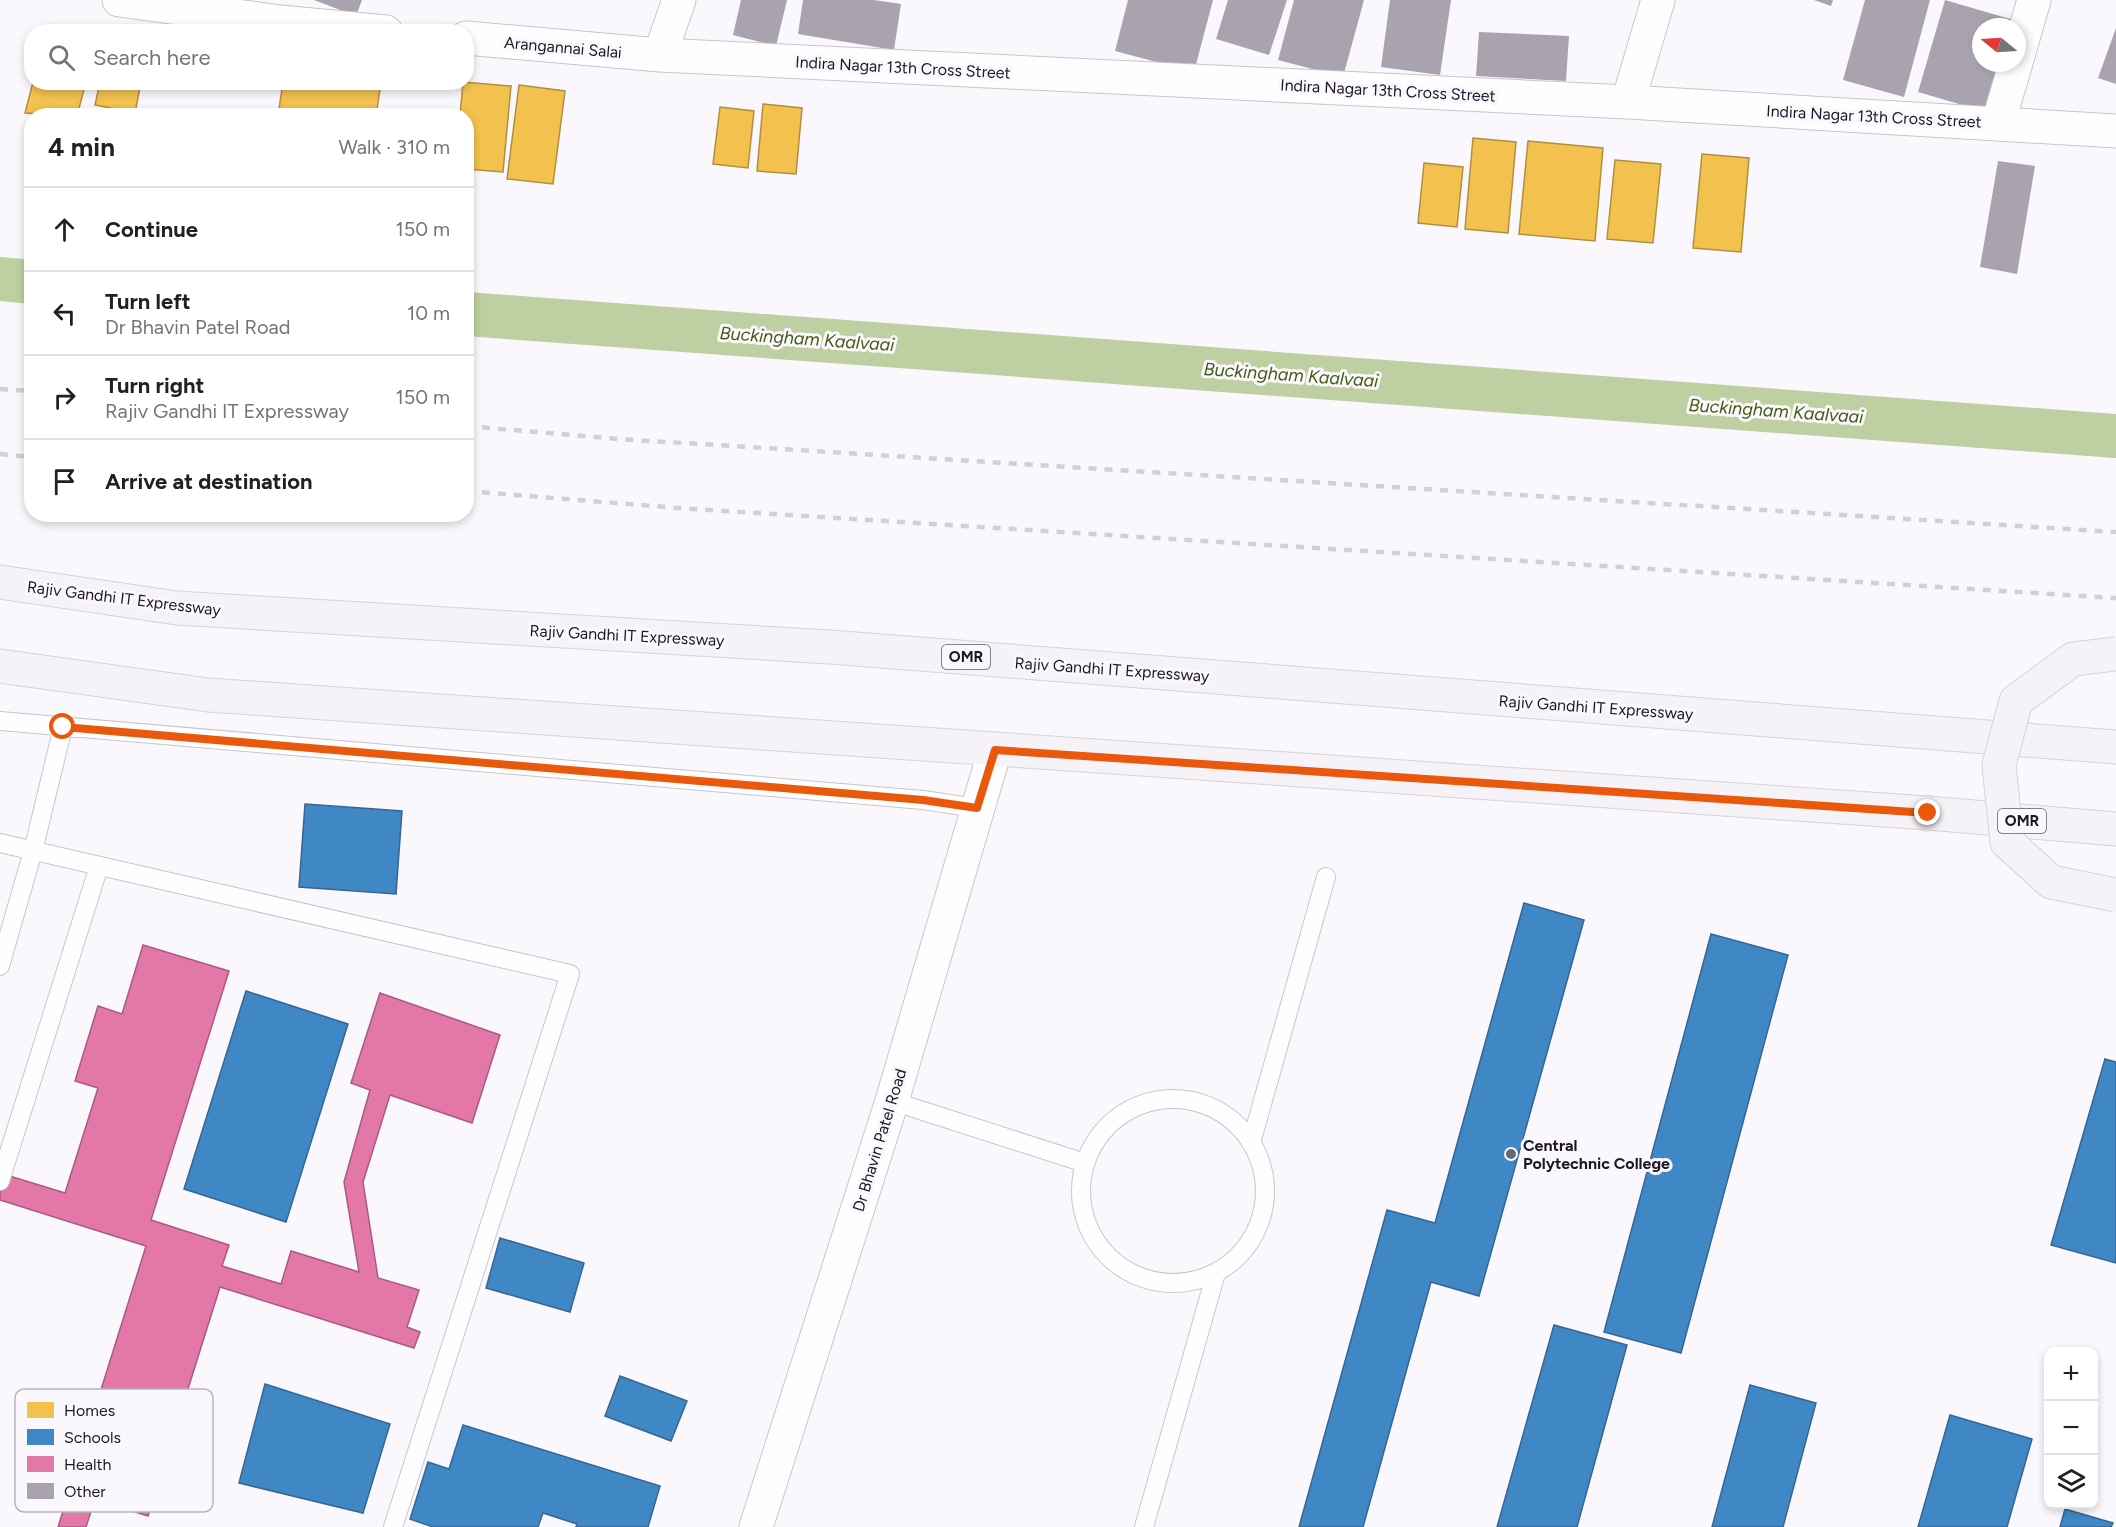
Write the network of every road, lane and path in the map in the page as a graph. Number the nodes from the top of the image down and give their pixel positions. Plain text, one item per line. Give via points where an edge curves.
1 (119, 0) edge
2 (679, 0) edge
3 (1658, 0) edge
4 (2034, 0) edge
5 (283, 11) edge
6 (347, 24) edge
7 (2026, 29) edge
8 (474, 39) edge
9 (660, 55) junction
10 (2014, 72) edge
11 (1629, 102) junction
12 (1998, 123) junction
13 (2116, 131) edge
14 (0, 582) edge
15 (2116, 654) edge
16 (0, 666) edge
17 (1, 725) edge
18 (63, 727) junction
19 (2116, 747) edge
20 (995, 750) junction
21 (977, 808) junction
22 (2116, 829) edge
23 (0, 843) edge
24 (33, 851) junction
25 (99, 866) junction
26 (1326, 877) dead end
27 (2116, 895) edge
28 (0, 966) edge
29 (892, 1101) junction
30 (1251, 1143) junction
31 (1085, 1163) junction
32 (0, 1181) edge
33 (1216, 1273) junction
34 (393, 1527) edge
35 (756, 1527) edge
36 (1144, 1527) edge

1 - 5 street
2 - 9 street
3 - 11 street
4 - 7 street
5 - 6 street
8 - 9 street, Arangannai Salai
9 - 11 street, Indira Nagar 13th Cross Street
10 - 12 street
11 - 12 street, Indira Nagar 13th Cross Street
12 - 13 street, Indira Nagar 13th Cross Street
14 - 19 main road, Rajiv Gandhi IT Expressway / OMR via 177,608 830,647
15 - 27 main road, bridge via 2073,659 2016,701 1999,765 2007,842 2051,882
16 - 20 main road, OMR via 208,695
17 - 18 lane
18 - 21 lane via 911,799
18 - 24 lane
20 - 21 street, Dr Bhavin Patel Road
20 - 22 main road, OMR
21 - 29 street, Dr Bhavin Patel Road
23 - 24 lane
24 - 25 lane
24 - 28 lane
25 - 32 lane
25 - 34 lane via 570,974
26 - 30 lane
29 - 31 lane
29 - 35 street, Dr Bhavin Patel Road
30 - 31 lane via 1232,1120 1206,1105 1177,1099 1147,1103 1120,1116 1099,1136
30 - 33 lane via 1263,1170 1262,1210 1256,1230 1240,1254
31 - 33 lane via 1081,1190 1084,1217 1095,1242 1114,1263 1137,1277 1163,1284 1191,1282
33 - 36 lane

